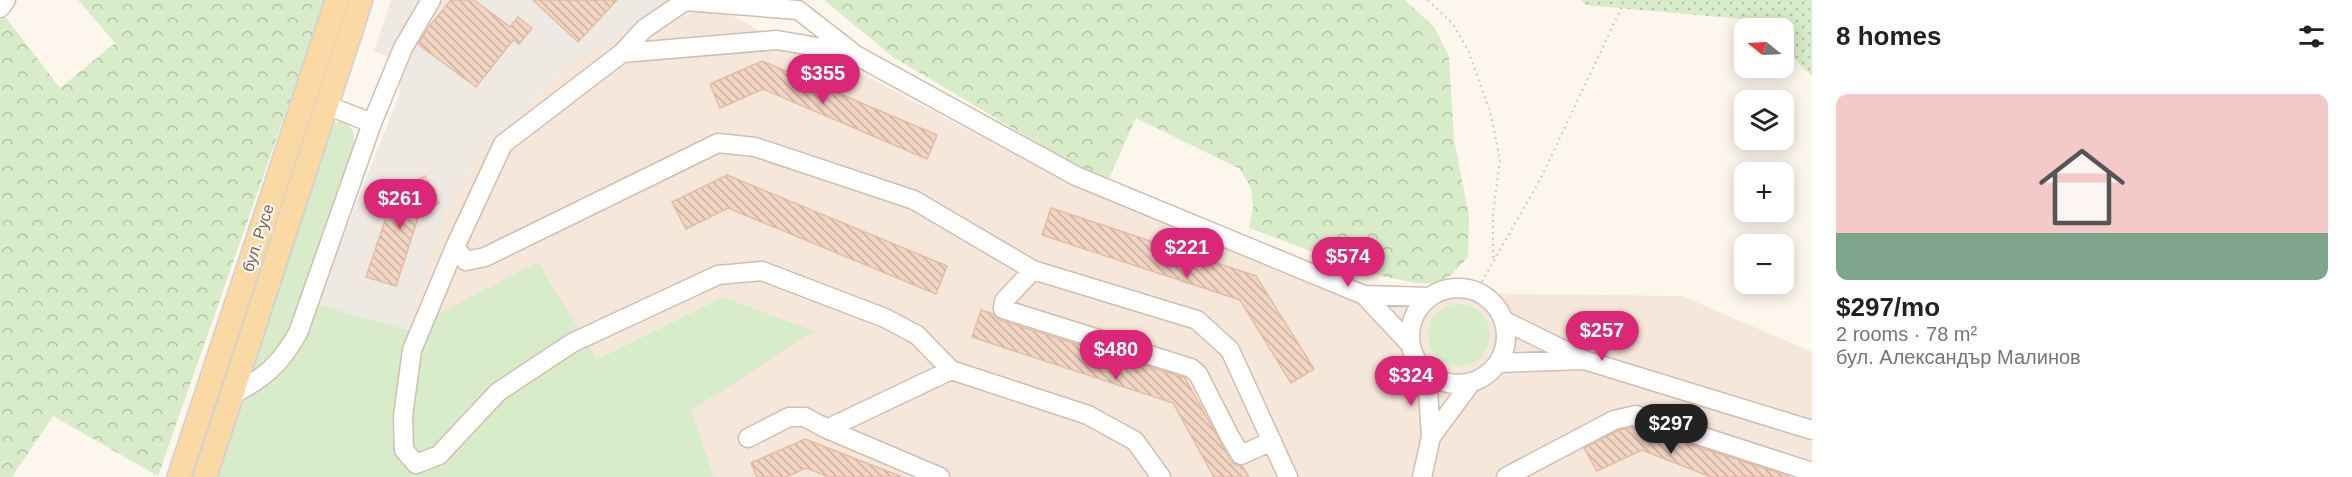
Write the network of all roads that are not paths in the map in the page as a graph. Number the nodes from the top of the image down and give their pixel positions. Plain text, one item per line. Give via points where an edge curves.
1 (6, 0) edge
2 (336, 0) edge
3 (361, 0) edge
4 (431, 0) edge
5 (685, 1) edge
6 (0, 8) edge
7 (622, 53) junction
8 (852, 53) junction
9 (327, 105) junction
10 (372, 123) junction
11 (455, 247) junction
12 (1033, 270) junction
13 (1364, 295) junction
14 (1430, 297) junction
15 (1503, 320) junction
16 (1410, 344) junction
17 (1584, 360) junction
18 (1498, 363) junction
19 (951, 370) junction
20 (1427, 373) junction
21 (1471, 383) junction
22 (232, 395) junction
23 (827, 429) junction
24 (1812, 430) edge
25 (1431, 437) junction
26 (748, 438) dead end
27 (1272, 441) junction
28 (1812, 472) edge
29 (179, 477) edge
30 (205, 477) edge
31 (940, 477) edge
32 (1161, 477) edge
33 (1288, 477) edge
34 (1422, 477) edge
35 (1506, 477) edge

1 - 6 street
2 - 29 main road, бул. Русе
3 - 9 main road, бул. Русе
4 - 10 street via 403,48
5 - 7 street via 644,29
5 - 8 street via 798,10
7 - 8 street via 777,39
7 - 11 street via 504,144
8 - 13 street via 1076,176
9 - 10 street
9 - 22 main road, бул. Русе
10 - 22 street via 298,333 272,370
11 - 12 street via 466,261 485,257 718,143 755,147 914,200
11 - 19 street via 412,350 403,416 404,450 416,464 439,455 498,392 572,343 718,275 762,271 885,318 917,335
12 - 27 street via 1197,321 1230,350
12 - 27 street via 1004,301 1003,309 1191,368 1198,374 1241,454
13 - 14 street
13 - 16 street
14 - 15 street via 1456,288 1476,292 1495,306
14 - 16 street via 1415,314
15 - 17 street
15 - 18 street via 1506,342
16 - 20 street
17 - 18 street
17 - 24 street
18 - 21 street
19 - 23 street
19 - 32 street via 1088,416 1135,441
20 - 21 street via 1440,381
20 - 25 street
21 - 25 street
22 - 30 main road, бул. Русе
23 - 26 street via 806,417 789,417
23 - 31 street
25 - 34 street
27 - 33 street
28 - 35 street via 1636,415 1614,420

